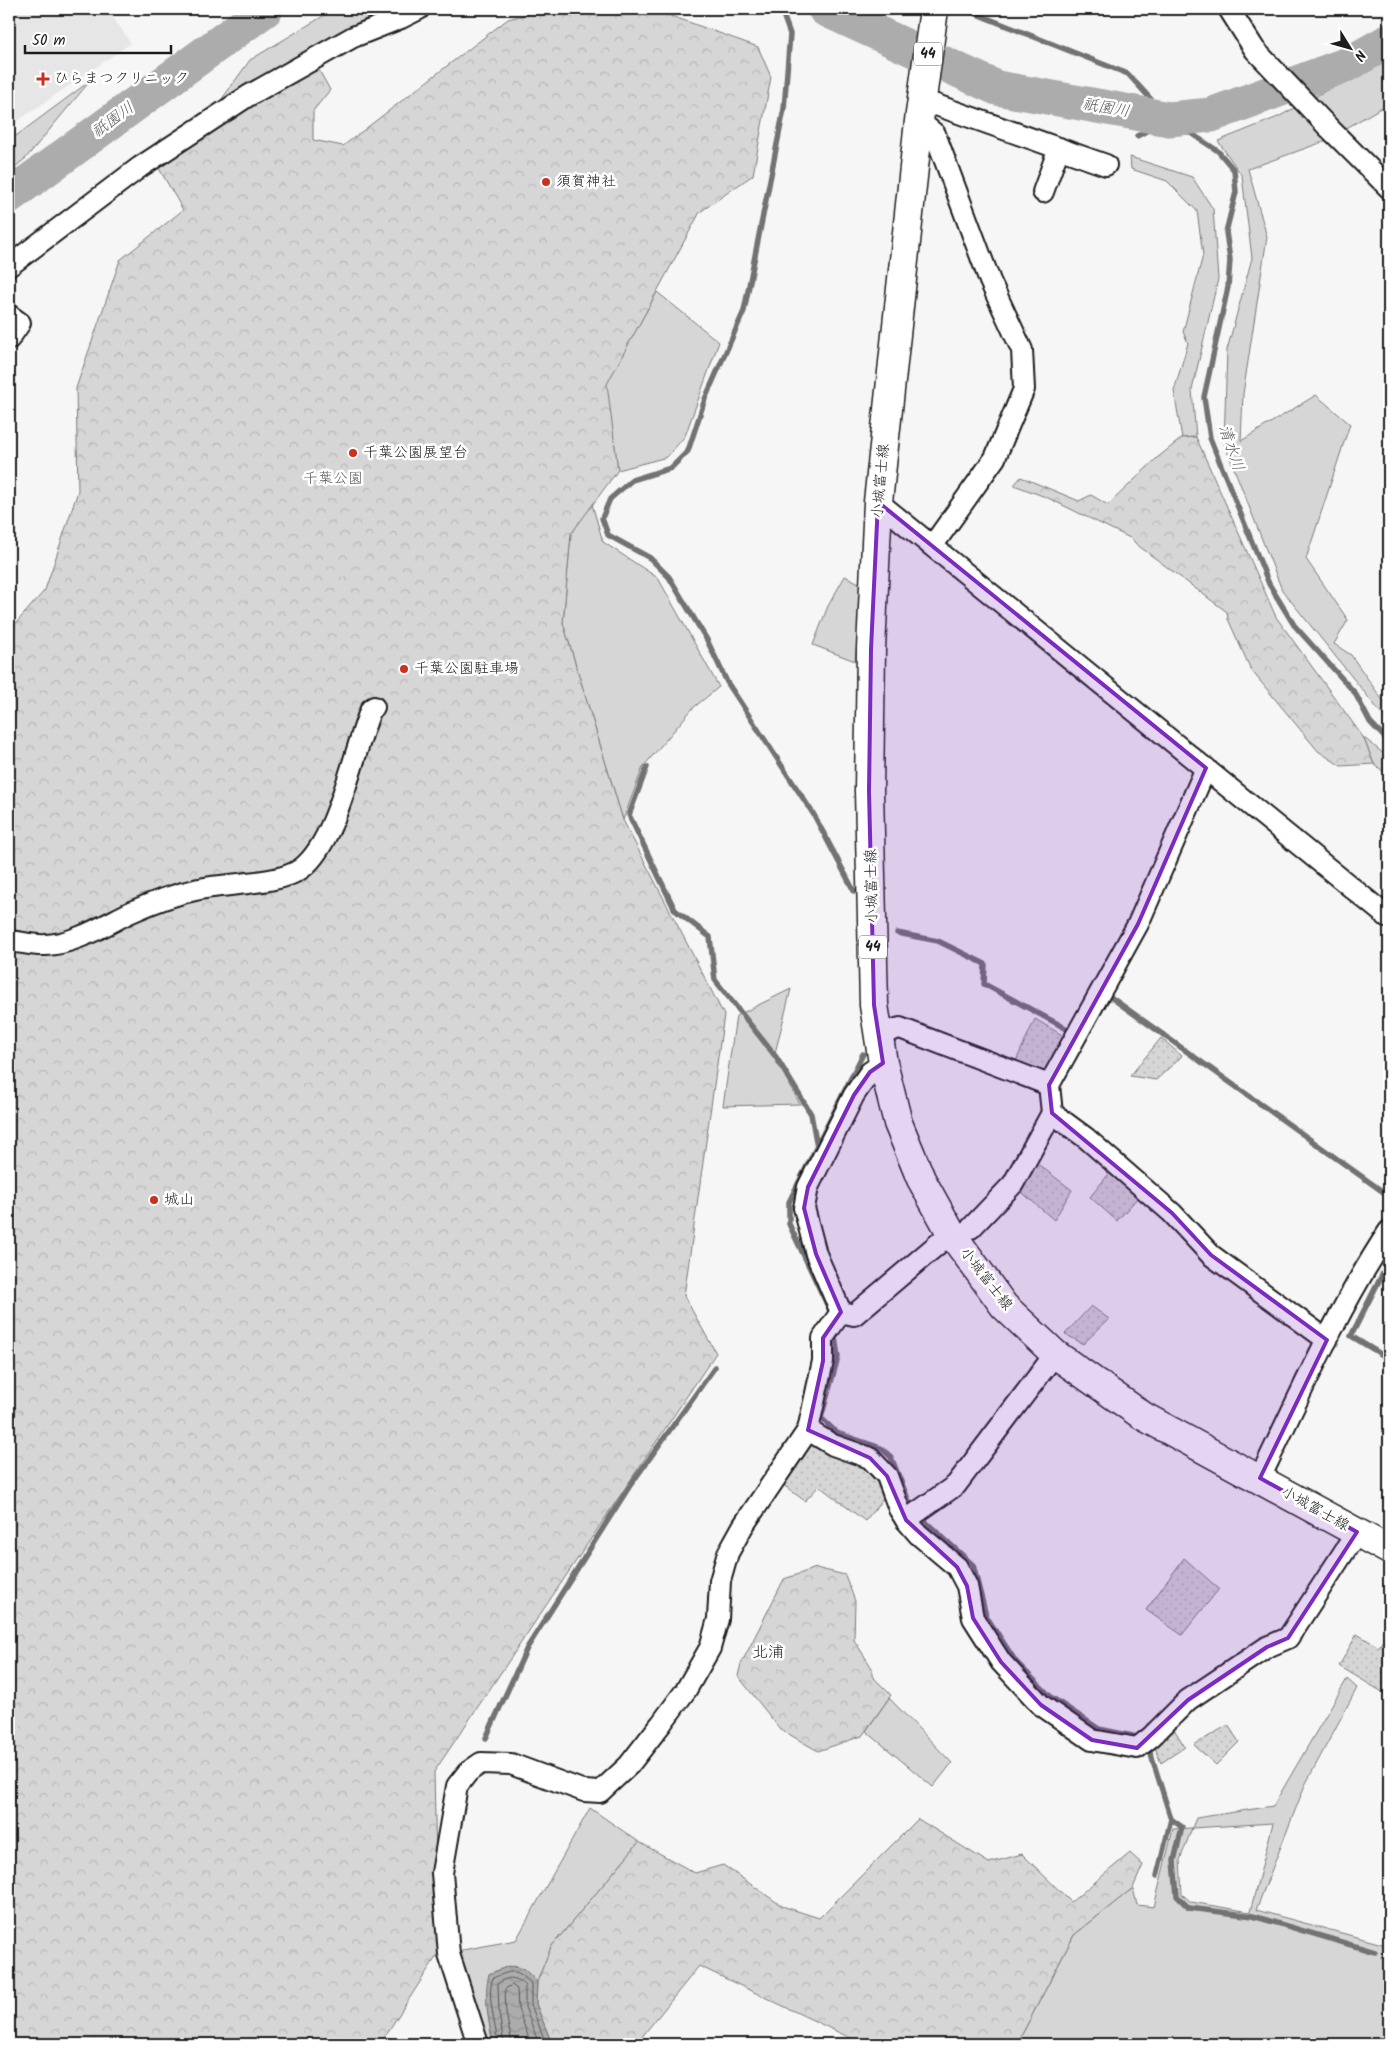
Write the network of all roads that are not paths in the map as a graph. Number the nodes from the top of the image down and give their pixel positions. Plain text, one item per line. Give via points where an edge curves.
1 (419, 9) edge
2 (934, 9) edge
3 (1229, 9) edge
4 (920, 110) junction
5 (1059, 148) junction
6 (1106, 165) dead end
7 (1389, 188) edge
8 (1043, 192) dead end
9 (9, 266) edge
10 (9, 315) edge
11 (9, 339) edge
12 (878, 502) junction
13 (933, 545) junction
14 (374, 706) dead end
15 (1206, 768) junction
16 (1389, 918) edge
17 (9, 941) edge
18 (878, 1034) junction
19 (883, 1063) junction
20 (1049, 1085) junction
21 (1052, 1113) junction
22 (961, 1231) junction
23 (1389, 1231) edge
24 (841, 1312) junction
25 (1327, 1340) junction
26 (1054, 1354) junction
27 (808, 1430) junction
28 (1260, 1478) junction
29 (906, 1520) junction
30 (1356, 1532) junction
31 (1389, 1550) edge
32 (478, 2044) edge

1 - 9 street via 353,37 248,96 140,167
2 - 4 main road, 小城富士線 / 44
3 - 7 street via 1255,50
4 - 5 street
4 - 12 main road, 小城富士線 / 44
4 - 13 street via 935,134 990,281 1022,350 1024,389 995,458
5 - 6 street
5 - 8 street
10 - 11 street via 20,323
12 - 13 street
12 - 18 main road, 小城富士線 / 44 via 870,649 869,791 874,1005
13 - 15 street
14 - 17 street via 361,734 336,816 319,848 303,868 286,876 195,890 133,911 84,936 65,941 47,945
15 - 16 street
15 - 20 street via 1138,924
18 - 19 main road, 小城富士線 / 44
18 - 20 street via 900,1028
19 - 22 main road, 小城富士線 / 44 via 898,1123 921,1179
19 - 24 street via 870,1072 854,1095 808,1187 804,1208 816,1254
20 - 21 street
21 - 22 street via 1013,1184
21 - 25 street via 1086,1138 1165,1207 1211,1255
22 - 24 street via 854,1315
22 - 26 main road, 小城富士線 / 44 via 1004,1306
23 - 25 street
24 - 27 street via 823,1338 823,1361
25 - 28 street
26 - 28 main road, 小城富士線 / 44 via 1143,1416
26 - 29 street via 956,1485
27 - 29 street via 833,1445 870,1458 887,1476 898,1509
27 - 32 street via 728,1553 720,1581 718,1619 710,1648 686,1690 628,1765 600,1792 584,1791 511,1764 481,1763 457,1786 442,1873 449,1954
28 - 30 main road, 小城富士線 / 44
29 - 30 street via 957,1567 967,1586 973,1618 1001,1662 1041,1705 1092,1740 1144,1743 1188,1700 1268,1647 1288,1638
30 - 31 main road, 小城富士線 / 44

